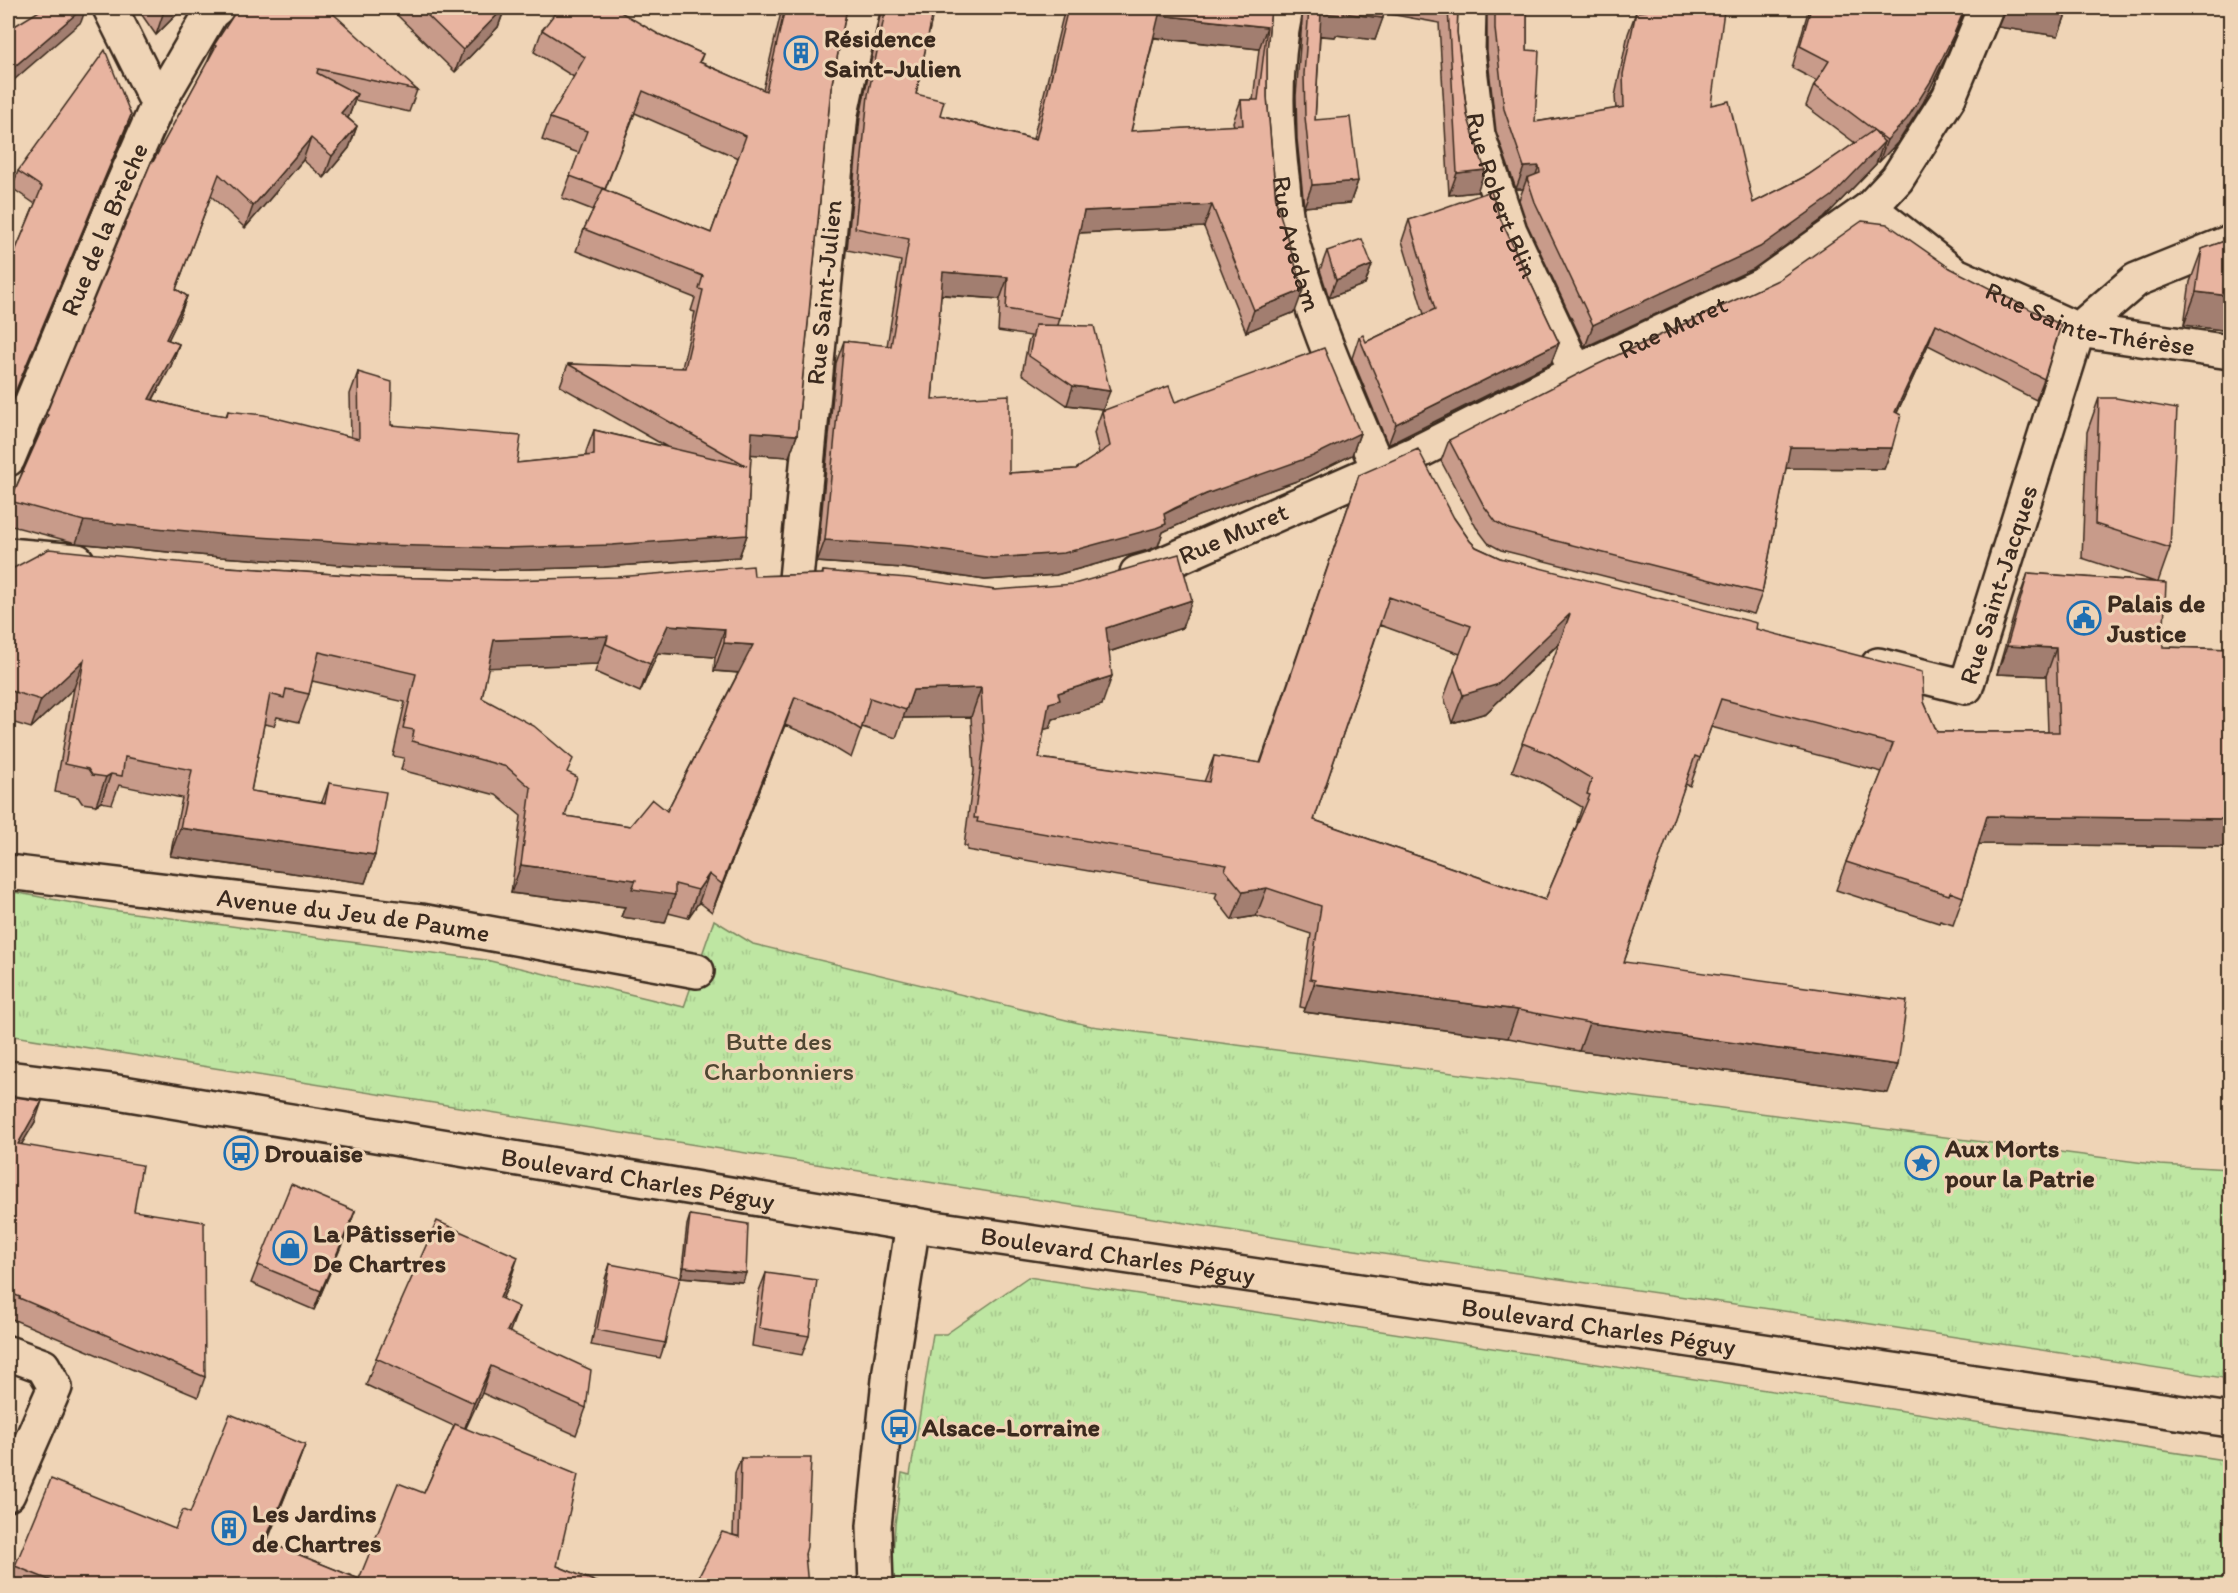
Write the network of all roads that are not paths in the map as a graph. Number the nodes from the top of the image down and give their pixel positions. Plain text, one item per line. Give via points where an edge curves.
1 (110, 8) edge
2 (217, 8) edge
3 (863, 8) edge
4 (1287, 8) edge
5 (1469, 8) edge
6 (1986, 8) edge
7 (158, 104) junction
8 (1870, 208) junction
9 (2230, 242) edge
10 (2078, 330) junction
11 (2230, 352) edge
12 (1576, 372) junction
13 (8, 459) edge
14 (1378, 468) junction
15 (8, 555) edge
16 (104, 564) edge
17 (1112, 580) edge
18 (830, 582) edge
19 (1851, 658) edge
20 (8, 872) edge
21 (697, 970) dead end
22 (8, 1078) edge
23 (913, 1224) junction
24 (8, 1353) edge
25 (2230, 1419) edge
26 (8, 1494) edge
27 (876, 1586) edge

1 - 7 street
2 - 7 street, Rue de la Brèche
3 - 18 street, Rue Saint-Julien via 841,114 781,578
4 - 14 street, Rue Avedam via 1278,65 1277,104 1288,224 1322,333
5 - 12 street, Rue Robert Blin via 1468,52 1478,135 1510,231
6 - 8 street, Rue Muret via 1948,97 1897,179
7 - 13 street, Rue de la Brèche
8 - 10 street, Rue Sainte-Thérèse via 1954,274
8 - 12 street, Rue Muret via 1762,285
9 - 10 street via 2136,280
10 - 11 street, Rue Sainte-Thérèse
10 - 19 street, Rue Saint-Jacques via 1966,687
12 - 14 street, Rue Muret via 1421,464
14 - 17 street, Rue Muret via 1154,568
15 - 16 street
20 - 21 street, Avenue du Jeu de Paume via 421,921
22 - 23 street, Boulevard Charles Péguy via 111,1091
23 - 25 street, Boulevard Charles Péguy
23 - 27 street via 890,1370 874,1526
24 - 26 street via 43,1366 55,1387

